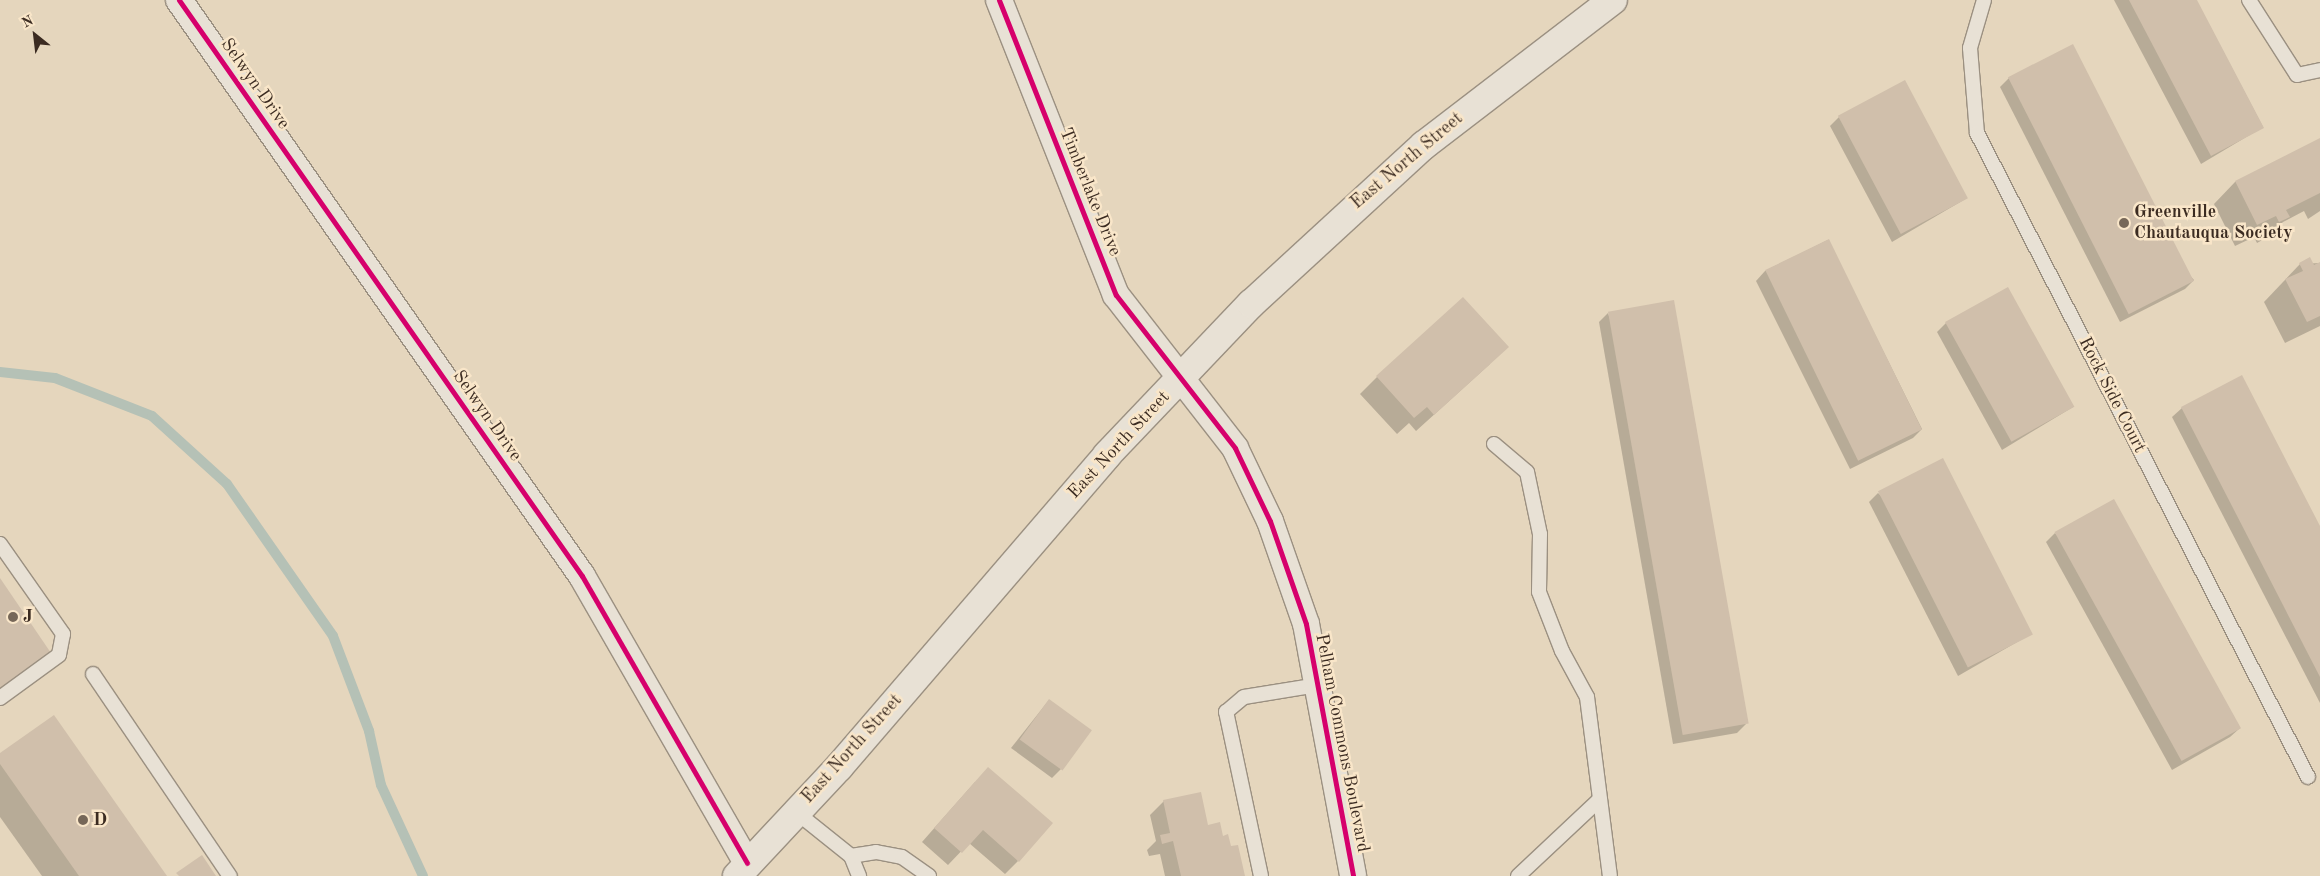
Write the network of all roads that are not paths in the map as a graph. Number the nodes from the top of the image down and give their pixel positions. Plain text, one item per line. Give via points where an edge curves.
1 (179, 0) edge
2 (1000, 0) edge
3 (1614, 0) edge
4 (1984, 0) edge
5 (2249, 0) edge
6 (2320, 70) edge
7 (1181, 378) junction
8 (1494, 444) dead end
9 (0, 544) edge
10 (93, 674) dead end
11 (1317, 686) junction
12 (0, 698) edge
13 (2308, 777) dead end
14 (1600, 799) junction
15 (796, 812) junction
16 (852, 856) junction
17 (742, 870) edge
18 (230, 876) edge
19 (858, 876) edge
20 (929, 876) edge
21 (1261, 876) edge
22 (1353, 876) edge
23 (1518, 876) edge
24 (1610, 876) edge

1 - 17 street, Selwyn Drive via 582,576
2 - 7 street, Timberlake Drive via 1116,296
3 - 7 main road, East North Street via 1524,64 1347,212
4 - 13 lane, Rock Side Court via 1970,48 1977,133
5 - 6 lane via 2297,75
7 - 11 street, Pelham Commons Boulevard via 1234,448 1270,522 1306,624
7 - 15 main road, East North Street via 1107,455
8 - 14 lane via 1526,472 1540,534 1539,592 1562,651 1587,698
9 - 12 lane via 64,634 60,655
10 - 18 lane
11 - 21 lane via 1244,697 1226,712
11 - 22 street, Pelham Commons Boulevard
14 - 23 lane
14 - 24 lane
15 - 16 lane
15 - 17 main road, East North Street
16 - 19 lane
16 - 20 lane via 876,852 902,856

